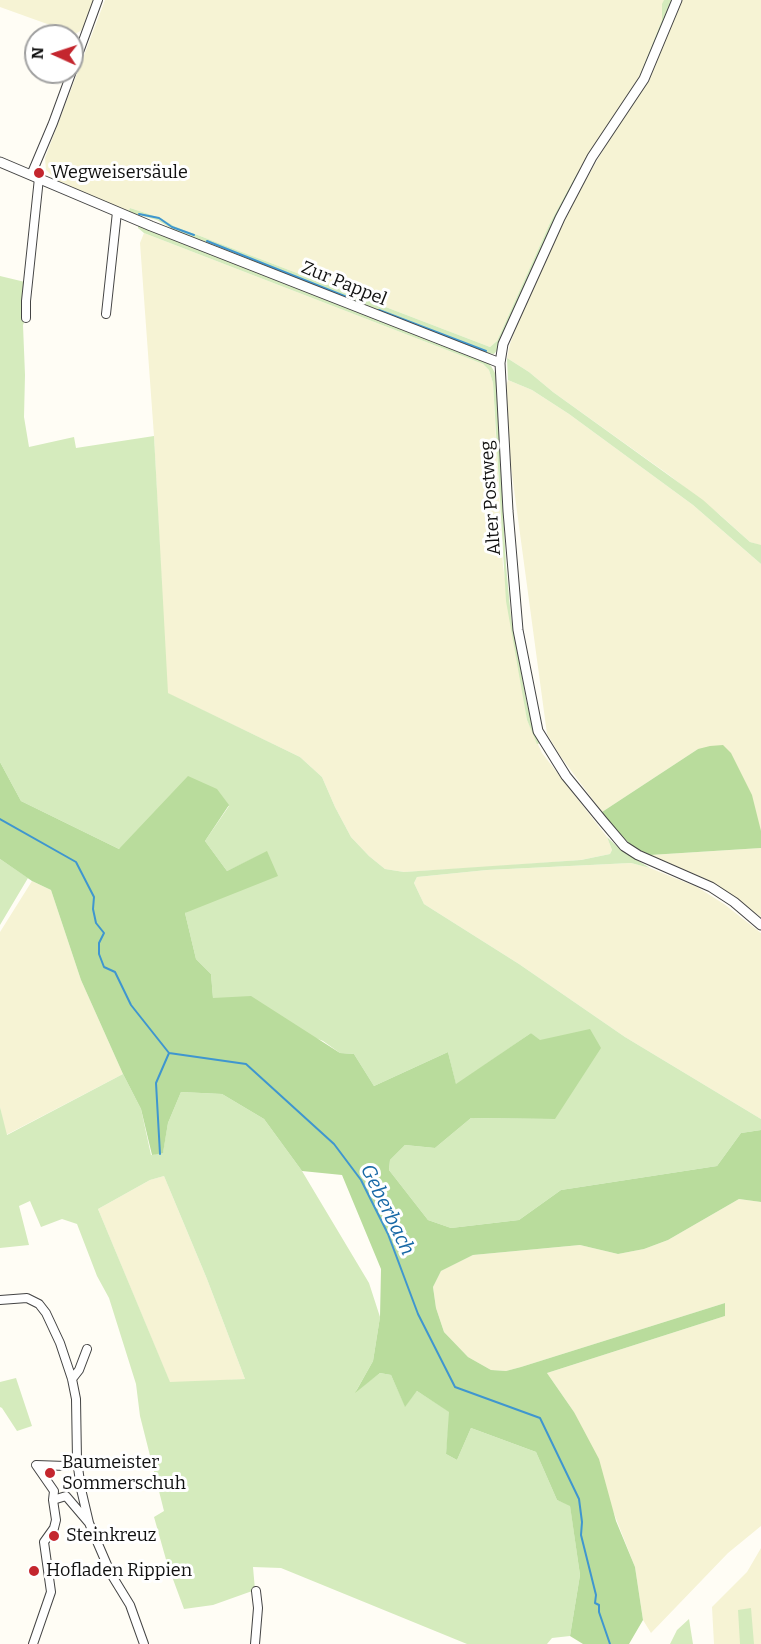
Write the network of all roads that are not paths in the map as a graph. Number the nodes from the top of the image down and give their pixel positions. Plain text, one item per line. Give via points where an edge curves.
1 (98, 0) edge
2 (677, 0) edge
3 (0, 162) edge
4 (35, 176) junction
5 (117, 212) junction
6 (106, 314) dead end
7 (26, 318) dead end
8 (500, 363) junction
9 (761, 925) edge
10 (0, 1300) edge
11 (87, 1349) dead end
12 (72, 1379) junction
13 (77, 1460) junction
14 (53, 1500) junction
15 (90, 1523) junction
16 (256, 1592) dead end
17 (33, 1644) edge
18 (144, 1644) edge
19 (255, 1644) edge

1 - 4 street
2 - 8 street, Alter Postweg via 644,79 592,157 560,218 503,344
3 - 4 street, Zur Pappel
4 - 5 street, Zur Pappel
4 - 7 street
5 - 6 street
5 - 8 street, Zur Pappel
8 - 9 street, Alter Postweg via 518,630 538,732 566,776 624,846 711,887
10 - 12 street via 27,1298 39,1304 60,1343
11 - 12 street
12 - 13 street
13 - 14 street via 66,1466 36,1465 54,1491
13 - 15 street
14 - 15 street via 66,1496
14 - 17 street via 55,1524 44,1542 51,1592
15 - 18 street via 111,1574 130,1605
16 - 19 street

